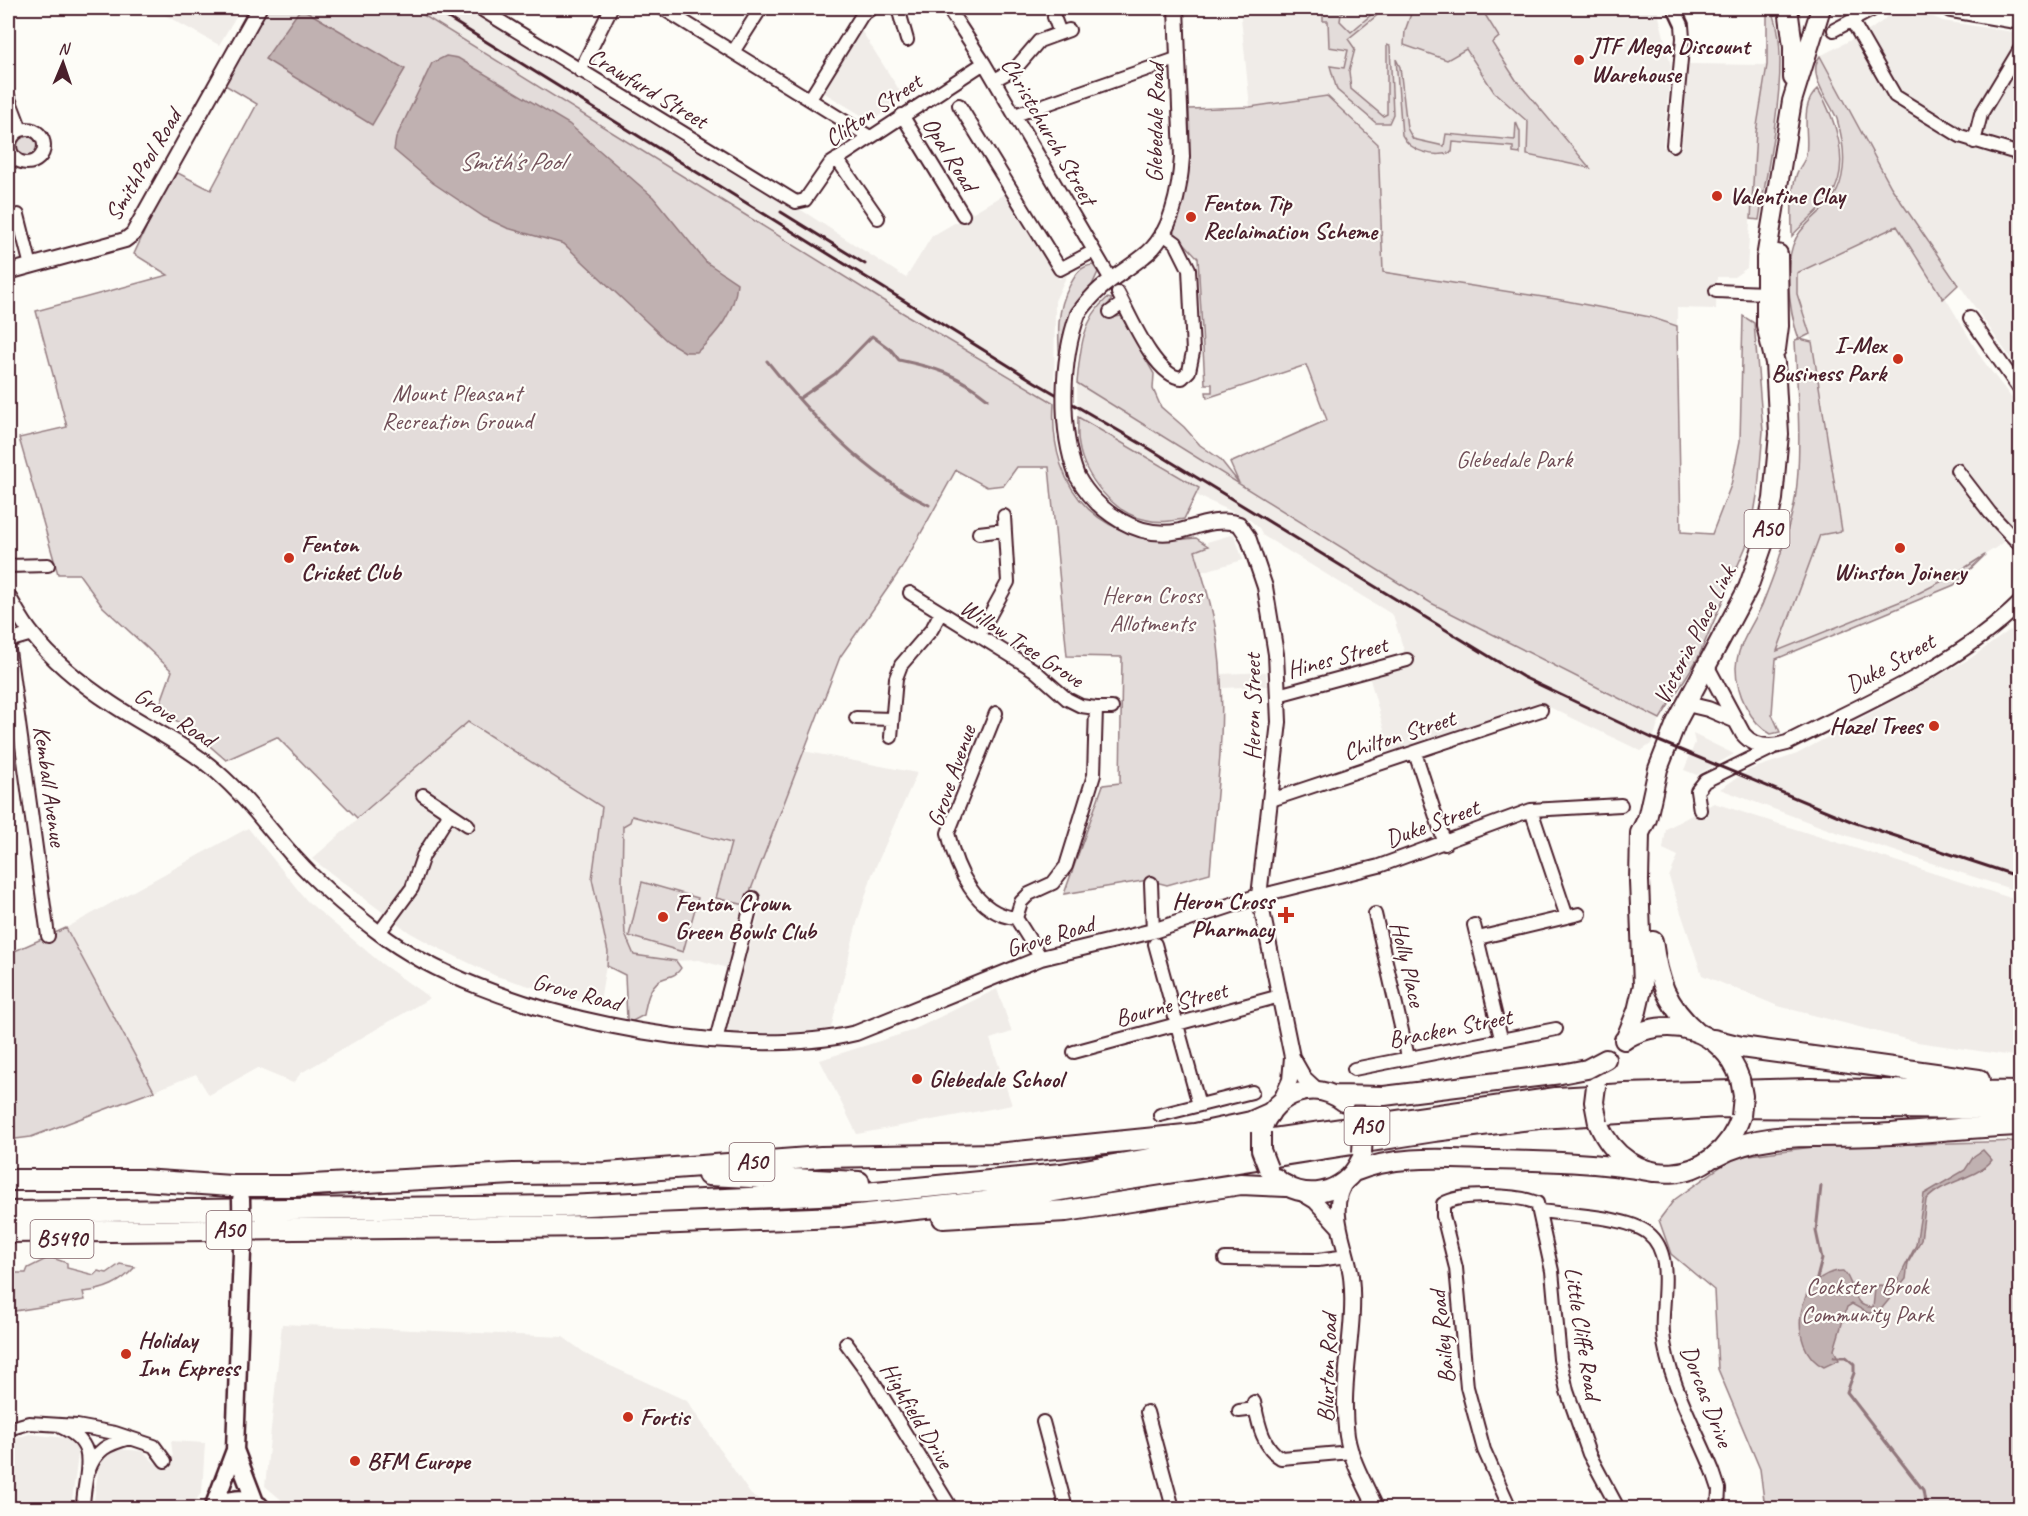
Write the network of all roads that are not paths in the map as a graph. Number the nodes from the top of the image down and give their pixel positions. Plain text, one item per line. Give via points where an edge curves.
1 (259, 8) edge
2 (479, 8) edge
3 (608, 8) edge
4 (662, 8) edge
5 (761, 8) edge
6 (872, 8) edge
7 (898, 8) edge
8 (948, 8) edge
9 (1176, 8) edge
10 (1674, 8) edge
11 (1788, 8) edge
12 (1794, 8) edge
13 (1820, 8) edge
14 (1951, 8) edge
15 (1872, 10) dead end
16 (1054, 17) dead end
17 (2020, 20) edge
18 (1852, 21) junction
19 (1834, 30) dead end
20 (907, 40) dead end
21 (2020, 49) edge
22 (733, 52) junction
23 (1179, 58) junction
24 (984, 63) junction
25 (580, 72) junction
26 (994, 80) junction
27 (8, 96) edge
28 (810, 99) junction
29 (1792, 101) junction
30 (965, 109) dead end
31 (1015, 115) junction
32 (902, 116) junction
33 (21, 129) dead end
34 (870, 137) junction
35 (1974, 142) junction
36 (1673, 145) dead end
37 (2020, 154) edge
38 (837, 159) junction
39 (796, 202) joint
40 (1775, 213) junction
41 (18, 215) dead end
42 (963, 215) dead end
43 (878, 218) dead end
44 (1162, 233) junction
45 (1094, 251) junction
46 (31, 266) junction
47 (8, 272) edge
48 (1110, 278) junction
49 (1716, 291) dead end
50 (1766, 293) junction
51 (1110, 312) dead end
52 (1970, 318) dead end
53 (1775, 363) junction
54 (2020, 390) edge
55 (1957, 470) dead end
56 (1004, 516) dead end
57 (1239, 524) joint
58 (1004, 530) junction
59 (979, 533) dead end
60 (2020, 545) edge
61 (48, 565) dead end
62 (8, 566) edge
63 (910, 593) dead end
64 (8, 596) edge
65 (2020, 603) edge
66 (940, 614) junction
67 (32, 634) junction
68 (979, 635) junction
69 (8, 642) edge
70 (1407, 660) dead end
71 (1707, 667) junction
72 (1278, 694) junction
73 (1687, 704) junction
74 (1096, 708) junction
75 (1112, 708) dead end
76 (1540, 710) dead end
77 (996, 713) dead end
78 (856, 718) dead end
79 (892, 719) junction
80 (1734, 720) junction
81 (891, 737) dead end
82 (1772, 748) junction
83 (1415, 753) junction
84 (423, 795) dead end
85 (1271, 800) junction
86 (1621, 805) dead end
87 (1531, 810) junction
88 (1700, 810) dead end
89 (450, 813) junction
90 (1647, 819) junction
91 (468, 825) dead end
92 (1445, 844) junction
93 (1151, 884) dead end
94 (1259, 896) junction
95 (753, 898) dead end
96 (1376, 914) dead end
97 (1016, 918) junction
98 (1474, 925) dead end
99 (379, 933) junction
100 (48, 936) dead end
101 (1154, 938) junction
102 (1478, 938) junction
103 (1041, 958) junction
104 (1280, 996) junction
105 (1178, 1024) junction
106 (1556, 1029) dead end
107 (1704, 1035) junction
108 (1501, 1038) junction
109 (716, 1040) junction
110 (1625, 1040) junction
111 (1074, 1052) dead end
112 (1292, 1057) junction
113 (1408, 1058) junction
114 (1606, 1059) junction
115 (1354, 1069) dead end
116 (2020, 1084) edge
117 (1252, 1092) dead end
118 (2020, 1092) edge
119 (1326, 1093) junction
120 (1198, 1105) junction
121 (2020, 1109) edge
122 (1160, 1115) dead end
123 (1270, 1116) junction
124 (2020, 1125) edge
125 (1716, 1156) junction
126 (1653, 1172) junction
127 (607, 1173) junction
128 (1061, 1173) junction
129 (1351, 1175) junction
130 (8, 1180) edge
131 (1293, 1189) junction
132 (236, 1193) junction
133 (1540, 1211) junction
134 (8, 1212) edge
135 (838, 1217) junction
136 (1338, 1226) junction
137 (8, 1232) edge
138 (117, 1232) junction
139 (8, 1244) edge
140 (1347, 1256) junction
141 (1225, 1260) dead end
142 (846, 1343) dead end
143 (1239, 1411) dead end
144 (1147, 1412) dead end
145 (1044, 1422) dead end
146 (57, 1425) junction
147 (8, 1429) edge
148 (131, 1438) junction
149 (235, 1450) junction
150 (1352, 1452) junction
151 (165, 1461) dead end
152 (88, 1472) junction
153 (260, 1505) edge
154 (83, 1509) edge
155 (213, 1509) edge
156 (951, 1509) edge
157 (1066, 1509) edge
158 (1173, 1509) edge
159 (1376, 1509) edge
160 (1510, 1509) edge
161 (1618, 1509) edge
162 (1718, 1509) edge

1 - 46 street, SmithPool Road via 133,234 125,240
2 - 25 street, Crawfurd Street
3 - 25 street
4 - 22 street
5 - 22 street
6 - 28 street via 862,15
7 - 20 street
8 - 24 street, Christchurch Street
9 - 23 street, Glebedale Road
10 - 36 street via 1683,38
11 - 29 main road, Victoria Place Link / A50 via 1793,46
12 - 13 main road, A50 via 1807,12
13 - 29 main road, Victoria Place Link / A50
14 - 17 main road
15 - 18 street
16 - 26 street via 1065,31 1039,41 1015,69
18 - 19 street
18 - 35 street via 1895,96
21 - 35 street via 1981,114
22 - 28 street
23 - 31 street
23 - 44 street, Glebedale Road via 1181,177
24 - 26 street, Christchurch Street
24 - 32 street, Clifton Street
25 - 39 street, Crawfurd Street
26 - 31 street, Christchurch Street
27 - 33 street
28 - 34 street
29 - 40 main road, Victoria Place Link / A50
30 - 45 street via 1060,269
31 - 45 street, Christchurch Street
32 - 34 street, Clifton Street
32 - 42 street, Opal Road
34 - 38 street, Clifton Street
35 - 37 street
38 - 39 street, Clifton Street via 826,168 805,200
38 - 43 street
40 - 50 main road, Victoria Place Link / A50 via 1766,258
40 - 53 main road, Victoria Place Link / A50 via 1779,326
41 - 46 street
44 - 48 street, Glebedale Road via 1151,249
44 - 51 street via 1176,243 1189,269 1193,352 1189,371 1182,378 1165,372 1120,298
45 - 48 street, Christchurch Street
46 - 47 street, SmithPool Road
48 - 57 street, Glebedale Road, bridge via 1078,314 1071,333 1066,370 1066,441 1077,476 1107,512 1148,532 1165,533 1220,522
49 - 50 street
50 - 53 main road, Victoria Place Link / A50 via 1766,325
52 - 54 street
53 - 71 main road, Victoria Place Link / A50 via 1779,434 1769,520 1748,588
55 - 60 street
56 - 58 street
57 - 72 street, Heron Street via 1248,537 1265,587 1272,619
58 - 59 street
58 - 68 street via 1008,582
61 - 62 street
63 - 66 street, Willow Tree Grove
64 - 67 street, Grove Road
65 - 82 street, Duke Street via 1996,627 1921,674
66 - 68 street, Willow Tree Grove
66 - 79 street via 901,665
67 - 69 street
67 - 99 street, Grove Road via 84,684 114,706 182,744 218,773 318,882
68 - 74 street, Willow Tree Grove via 1034,670 1067,699
69 - 100 street, Kemball Avenue
70 - 72 street, Hines Street
71 - 73 main road, Victoria Place Link / A50
71 - 80 street
72 - 85 street, Heron Street
73 - 80 street
73 - 90 main road, Victoria Place Link / A50 via 1660,762
74 - 75 street
74 - 97 street, Willow Tree Grove via 1094,775 1066,866 1053,883 1021,902
76 - 83 street, Chilton Street
77 - 97 street, Grove Avenue via 948,833 976,899
78 - 79 street
79 - 81 street
80 - 82 street via 1749,741
82 - 88 street, Duke Street via 1705,781 1697,791
83 - 85 street, Chilton Street
83 - 92 street
84 - 89 street
85 - 94 street, Heron Street
86 - 87 street, Duke Street
87 - 92 street, Duke Street
87 - 102 street via 1573,916
89 - 91 street
89 - 99 street via 423,856 412,888
90 - 107 main road, Victoria Place Link / A50 via 1651,834 1651,918 1659,977 1671,1005
90 - 110 main road, Victoria Place Link / A50 via 1639,846 1643,985
92 - 94 street, Duke Street via 1379,866
93 - 101 street
94 - 101 street, Grove Road
94 - 104 street
95 - 109 street
96 - 113 street, Holly Place
97 - 103 street
98 - 102 street
99 - 109 street, Grove Road via 404,952 442,970 559,1013 611,1026
101 - 103 street, Grove Road
101 - 105 street
102 - 108 street
103 - 109 street, Grove Road via 856,1033 794,1044
104 - 105 street, Bourne Street
104 - 112 street
105 - 111 street, Bourne Street
105 - 120 street
106 - 108 street, Bracken Street
107 - 110 main road, A50 via 1682,1027 1658,1026
107 - 116 highway via 1741,1047
107 - 125 main road, A50, bridge via 1730,1058 1743,1096 1741,1116 1731,1139
108 - 113 street, Bracken Street
110 - 114 main road, A50
112 - 119 street via 1304,1078
112 - 123 street via 1290,1080
113 - 115 street, Bracken Street
114 - 119 main road, A50 via 1587,1069 1561,1074 1425,1092 1359,1098
114 - 126 main road, A50, bridge via 1596,1086 1598,1123 1619,1155
117 - 120 street
118 - 128 highway, A50 via 1809,1089 1556,1098
119 - 123 main road, A50 via 1295,1093
119 - 129 main road, A50, bridge via 1347,1104 1357,1116 1363,1134 1362,1154
120 - 122 street
121 - 135 highway, A50 via 1720,1107 1539,1118 984,1202
123 - 127 highway, A50 via 1195,1134 1062,1149 821,1157
123 - 131 main road, bridge via 1261,1150 1268,1168
124 - 125 highway via 1783,1137 1735,1147
125 - 126 main road, A50 via 1695,1169
126 - 129 main road, A50 via 1599,1163 1434,1159 1379,1164
127 - 128 highway, A50 via 862,1182
127 - 132 highway, A50
128 - 134 highway, A50 via 865,1193 650,1204
129 - 131 main road, A50 via 1328,1191
129 - 136 street, Blurton Road via 1339,1198
130 - 132 highway, A50 via 142,1180
131 - 135 highway, A50 via 1241,1185 1033,1214 915,1219
131 - 136 street, Blurton Road via 1316,1201
132 - 149 main road
133 - 160 street, Bailey Road via 1537,1203 1528,1199 1478,1196 1443,1204 1456,1268 1467,1387 1484,1450
133 - 161 street, Little Cliffe Road via 1567,1391 1589,1454
133 - 162 street, Dorcas Drive via 1636,1225 1656,1242 1663,1261 1662,1325 1668,1367 1713,1471 1719,1489
135 - 138 highway, A50 via 602,1226
136 - 140 street, Blurton Road
137 - 138 highway, A50
138 - 139 highway, B5490
140 - 141 street via 1318,1260
140 - 150 street, Blurton Road via 1352,1309 1346,1424
142 - 156 street, Highfield Drive
143 - 150 street via 1255,1406 1268,1445 1281,1458
144 - 158 street
145 - 157 street
146 - 147 street via 28,1423
146 - 148 street
146 - 152 street via 85,1443
148 - 151 street via 154,1446
148 - 152 street via 105,1446
149 - 153 main road
149 - 155 main road
150 - 159 street, Blurton Road
152 - 154 street
153 - 155 main road via 238,1499

